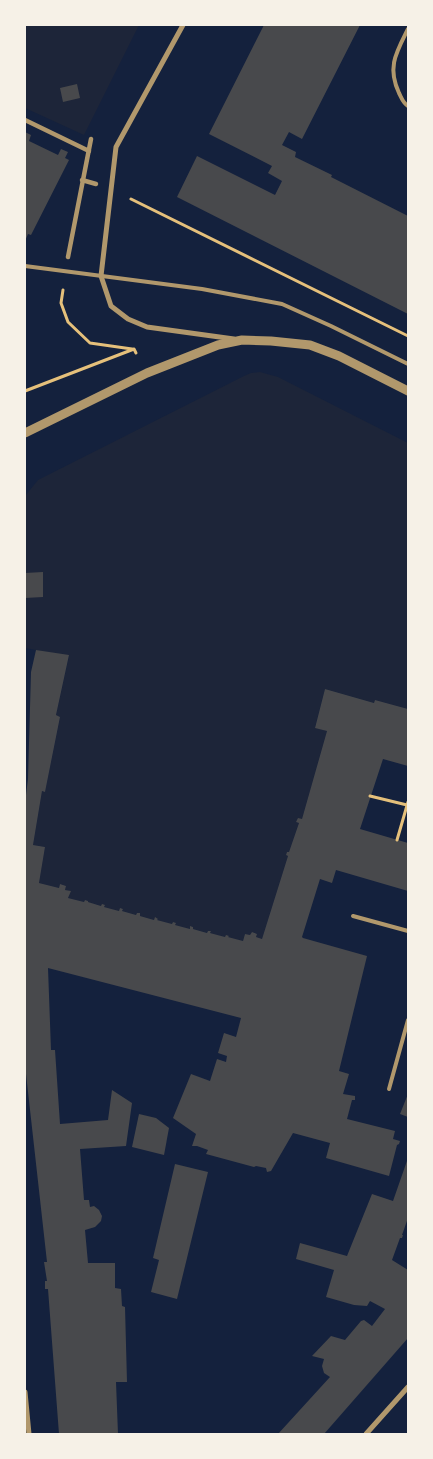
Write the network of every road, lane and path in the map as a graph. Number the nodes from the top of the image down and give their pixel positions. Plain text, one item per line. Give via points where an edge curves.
1 (184, 25) edge
2 (408, 29) edge
3 (408, 106) edge
4 (25, 120) edge
5 (91, 139) dead end
6 (89, 151) junction
7 (82, 180) junction
8 (96, 184) dead end
9 (111, 191) junction
10 (68, 257) dead end
11 (25, 266) edge
12 (66, 271) junction
13 (101, 276) junction
14 (408, 336) edge
15 (242, 340) junction
16 (134, 349) dead end
17 (408, 364) edge
18 (408, 391) edge
19 (25, 433) edge
20 (370, 796) dead end
21 (408, 804) edge
22 (397, 840) dead end
23 (353, 916) dead end
24 (408, 931) edge
25 (408, 1020) edge
26 (389, 1090) dead end
27 (408, 1387) edge
28 (25, 1392) edge
29 (29, 1434) edge
30 (366, 1434) edge

1 - 9 street via 116,147
2 - 3 lane via 394,57 394,82
4 - 6 street
5 - 6 street
6 - 7 street
7 - 8 street
7 - 10 street
9 - 13 street
9 - 14 path
11 - 12 lane
12 - 13 lane
12 - 16 path via 61,303 68,322 90,343
13 - 15 street via 110,306 128,320 147,327
13 - 17 lane via 202,289 282,304
15 - 18 street via 310,346 339,356
15 - 19 street via 218,345 147,373
20 - 21 path
21 - 22 path
23 - 24 lane
25 - 26 lane
27 - 30 street
28 - 29 street

